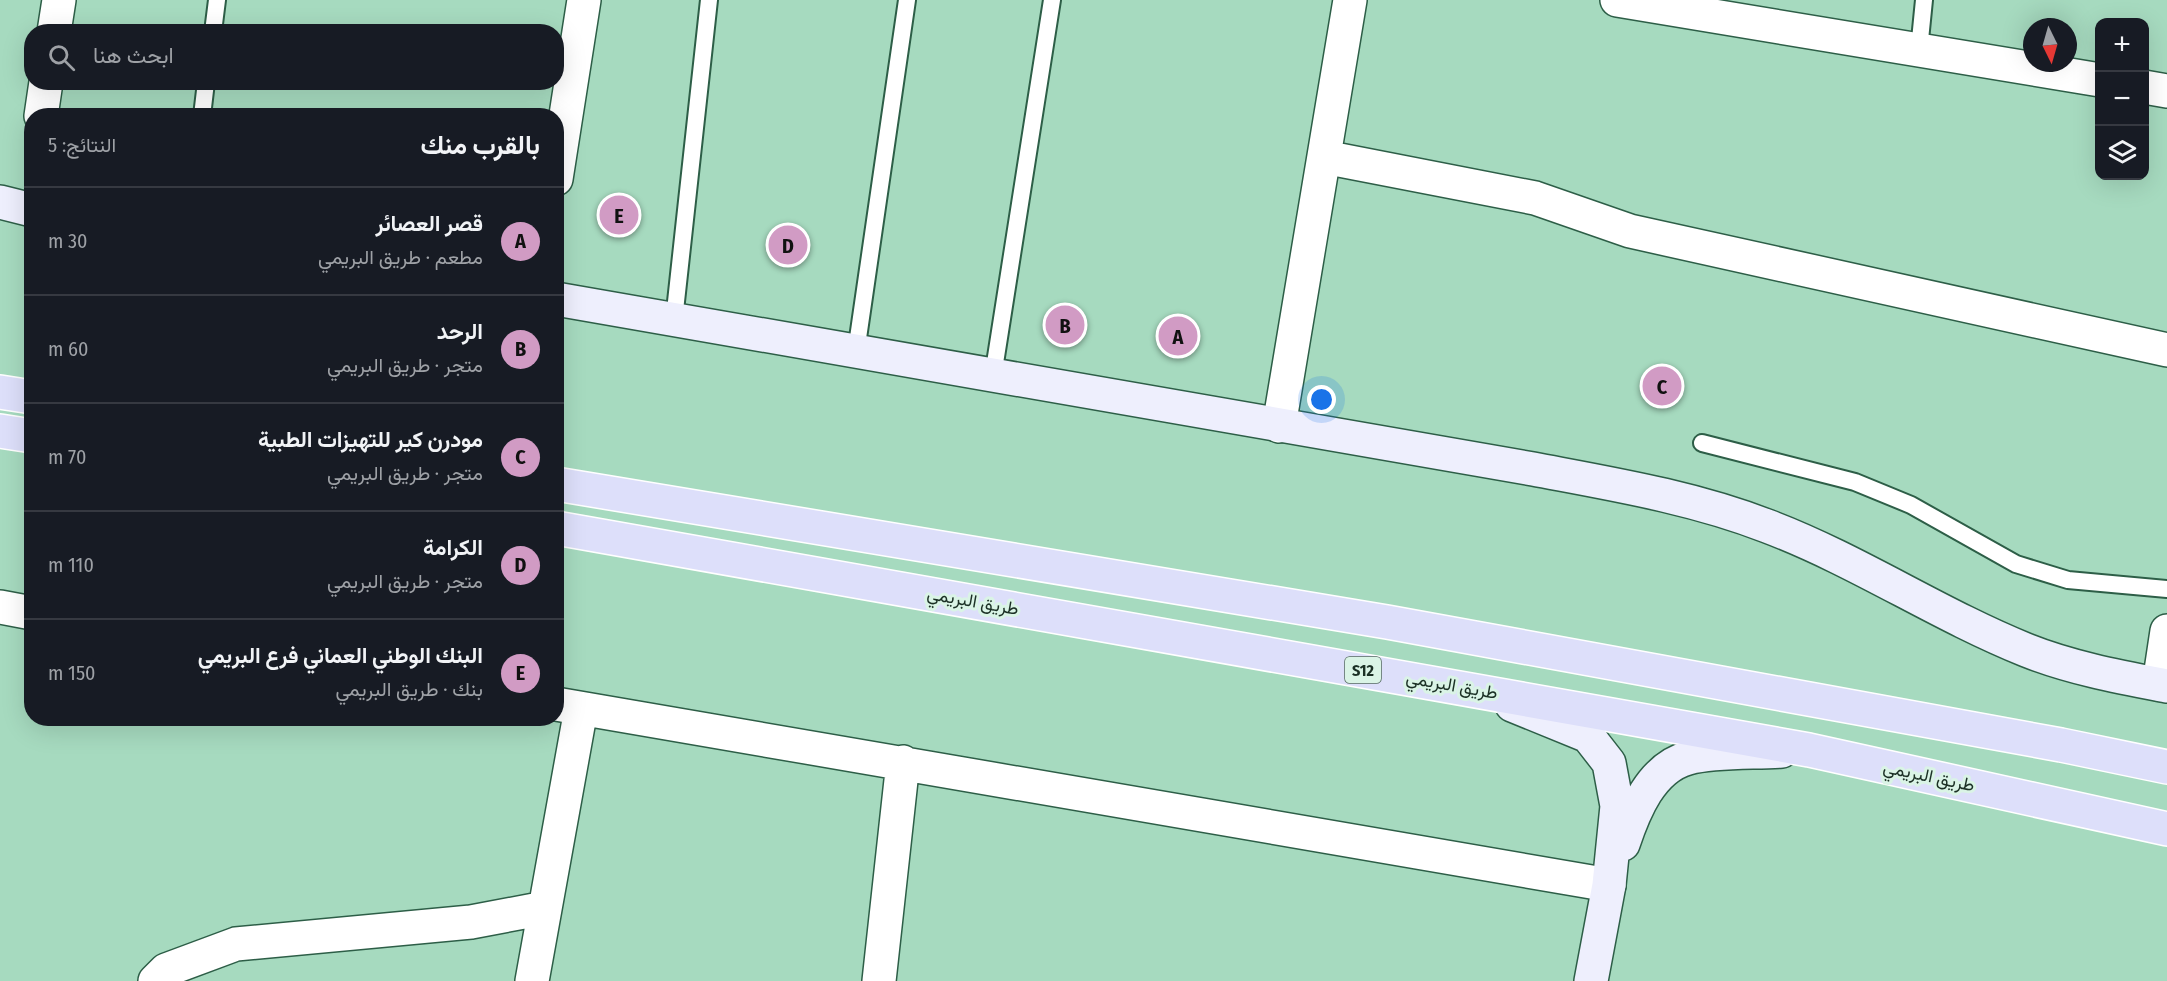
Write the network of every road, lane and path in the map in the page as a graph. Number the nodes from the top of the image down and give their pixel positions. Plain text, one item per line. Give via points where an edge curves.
1 (59, 0) edge
2 (217, 0) edge
3 (584, 0) edge
4 (709, 0) edge
5 (907, 0) edge
6 (1052, 0) edge
7 (1350, 0) edge
8 (1617, 0) edge
9 (1924, 0) edge
10 (55, 24) edge
11 (214, 24) edge
12 (1919, 50) junction
13 (2095, 79) edge
14 (2149, 88) edge
15 (45, 90) edge
16 (205, 90) edge
17 (2167, 91) edge
18 (42, 108) edge
19 (203, 108) edge
20 (564, 127) edge
21 (1324, 157) junction
22 (0, 202) edge
23 (24, 208) edge
24 (564, 300) edge
25 (674, 320) junction
26 (2167, 350) edge
27 (856, 352) junction
28 (993, 376) junction
29 (0, 392) edge
30 (24, 396) edge
31 (1279, 426) junction
32 (0, 431) edge
33 (24, 435) edge
34 (1702, 443) dead end
35 (564, 485) edge
36 (564, 529) edge
37 (2167, 589) edge
38 (0, 607) edge
39 (24, 612) edge
40 (2167, 631) edge
41 (2163, 685) edge
42 (1471, 688) junction
43 (569, 706) edge
44 (1809, 750) junction
45 (903, 762) junction
46 (2167, 767) edge
47 (2167, 829) edge
48 (1609, 885) junction
49 (545, 908) junction
50 (155, 981) edge
51 (532, 981) edge
52 (879, 981) edge
53 (1591, 981) edge

1 - 10 street
2 - 11 lane
3 - 20 street
4 - 25 lane
5 - 27 lane
6 - 28 lane
7 - 21 street
8 - 12 street
9 - 12 lane
12 - 13 street
14 - 17 street
15 - 18 street
16 - 19 lane
21 - 26 street via 1535,198 1630,231
21 - 31 street
22 - 23 street
24 - 25 street
25 - 27 street
27 - 28 street
28 - 31 street
29 - 30 main road
31 - 41 street via 1661,494 1767,526 2028,651 2090,670
32 - 33 main road
34 - 37 lane via 1855,482 1911,505 2016,564 2068,580
35 - 46 main road via 1387,622
36 - 42 main road, طريق البريمي / S12
38 - 39 street
40 - 41 street
42 - 44 main road, طريق البريمي / S12
42 - 48 street via 1588,736 1610,763 1617,806
43 - 45 street
43 - 49 street
44 - 47 main road, طريق البريمي / S12
44 - 48 street via 1687,758 1657,776 1634,811
45 - 48 street
45 - 52 street
48 - 53 street
49 - 50 street via 471,922 236,944 166,970
49 - 51 street

